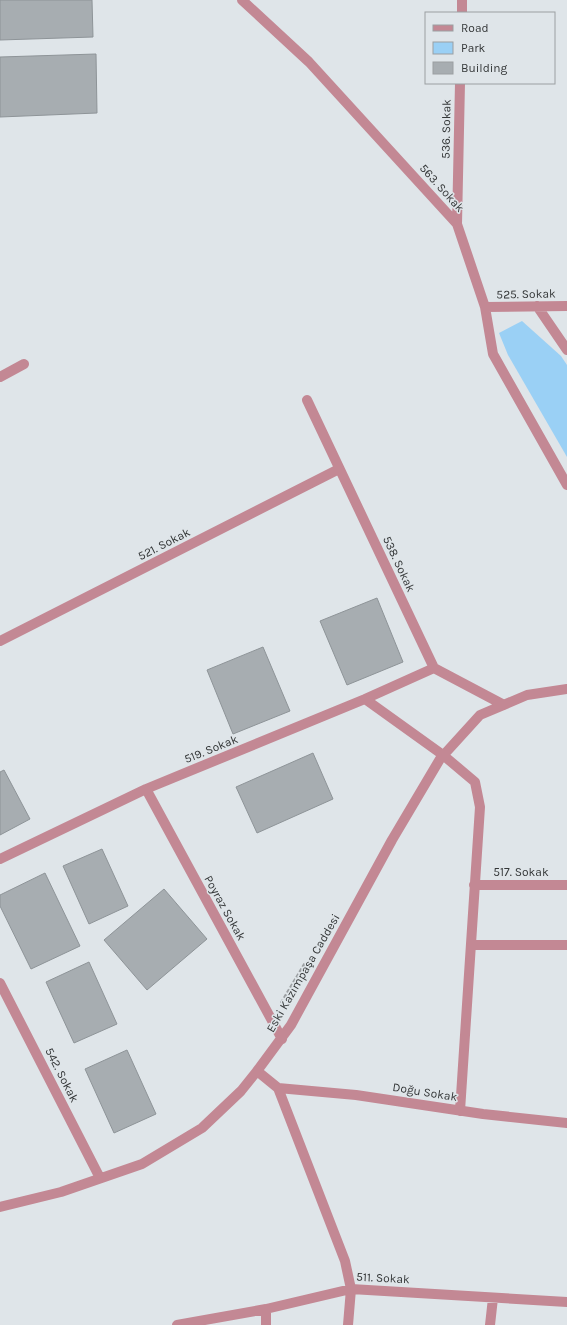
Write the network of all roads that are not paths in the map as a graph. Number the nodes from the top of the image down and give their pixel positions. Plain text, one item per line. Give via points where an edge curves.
1 (242, 0) edge
2 (462, 0) edge
3 (462, 12) edge
4 (460, 84) edge
5 (457, 224) junction
6 (537, 306) junction
7 (567, 306) edge
8 (485, 307) junction
9 (567, 350) edge
10 (24, 364) dead end
11 (0, 378) edge
12 (307, 400) dead end
13 (339, 469) junction
14 (567, 485) edge
15 (0, 641) edge
16 (434, 668) junction
17 (567, 689) edge
18 (365, 699) junction
19 (504, 705) junction
20 (443, 755) junction
21 (146, 789) junction
22 (0, 859) edge
23 (474, 885) junction
24 (567, 885) edge
25 (471, 944) junction
26 (567, 945) edge
27 (0, 983) edge
28 (282, 1038) junction
29 (257, 1071) junction
30 (278, 1088) junction
31 (460, 1111) junction
32 (567, 1123) edge
33 (100, 1178) junction
34 (0, 1207) edge
35 (351, 1289) junction
36 (493, 1298) junction
37 (567, 1302) edge
38 (266, 1309) junction
39 (177, 1325) edge
40 (266, 1325) edge
41 (348, 1325) edge
42 (490, 1325) edge

1 - 5 street, 563. Sokak via 309,62
2 - 3 street
4 - 5 street, 536. Sokak
5 - 8 street, 563. Sokak
6 - 7 street, 525. Sokak
6 - 8 street, 525. Sokak
6 - 9 street
8 - 14 street, 563. Sokak via 494,354
10 - 11 street
12 - 13 street, 538. Sokak
13 - 15 street, 521. Sokak
13 - 16 street, 538. Sokak
16 - 18 street, 519. Sokak
16 - 19 street
17 - 19 street, Eski Kazımpaşa Caddesi via 527,695
18 - 20 street
18 - 21 street, 519. Sokak
19 - 20 street, Eski Kazımpaşa Caddesi via 480,715
20 - 23 street via 475,782 480,807
20 - 28 street, Eski Kazımpaşa Caddesi via 395,834
21 - 22 street, 519. Sokak
21 - 28 street, Poyraz Sokak
23 - 24 street, 517. Sokak
23 - 25 street
25 - 26 street
25 - 31 street
27 - 33 street, 542. Sokak
28 - 29 street, Eski Kazımpaşa Caddesi
29 - 30 street
29 - 33 street, Eski Kazımpaşa Caddesi via 241,1091 202,1128 142,1164
30 - 31 street, Doğu Sokak via 356,1095
30 - 35 street via 345,1261
31 - 32 street, Doğu Sokak
33 - 34 street, Eski Kazımpaşa Caddesi via 61,1192
35 - 36 street, 511. Sokak
35 - 38 street, 511. Sokak
35 - 41 street
36 - 37 street, 511. Sokak
36 - 42 street
38 - 39 street, 511. Sokak
38 - 40 street

